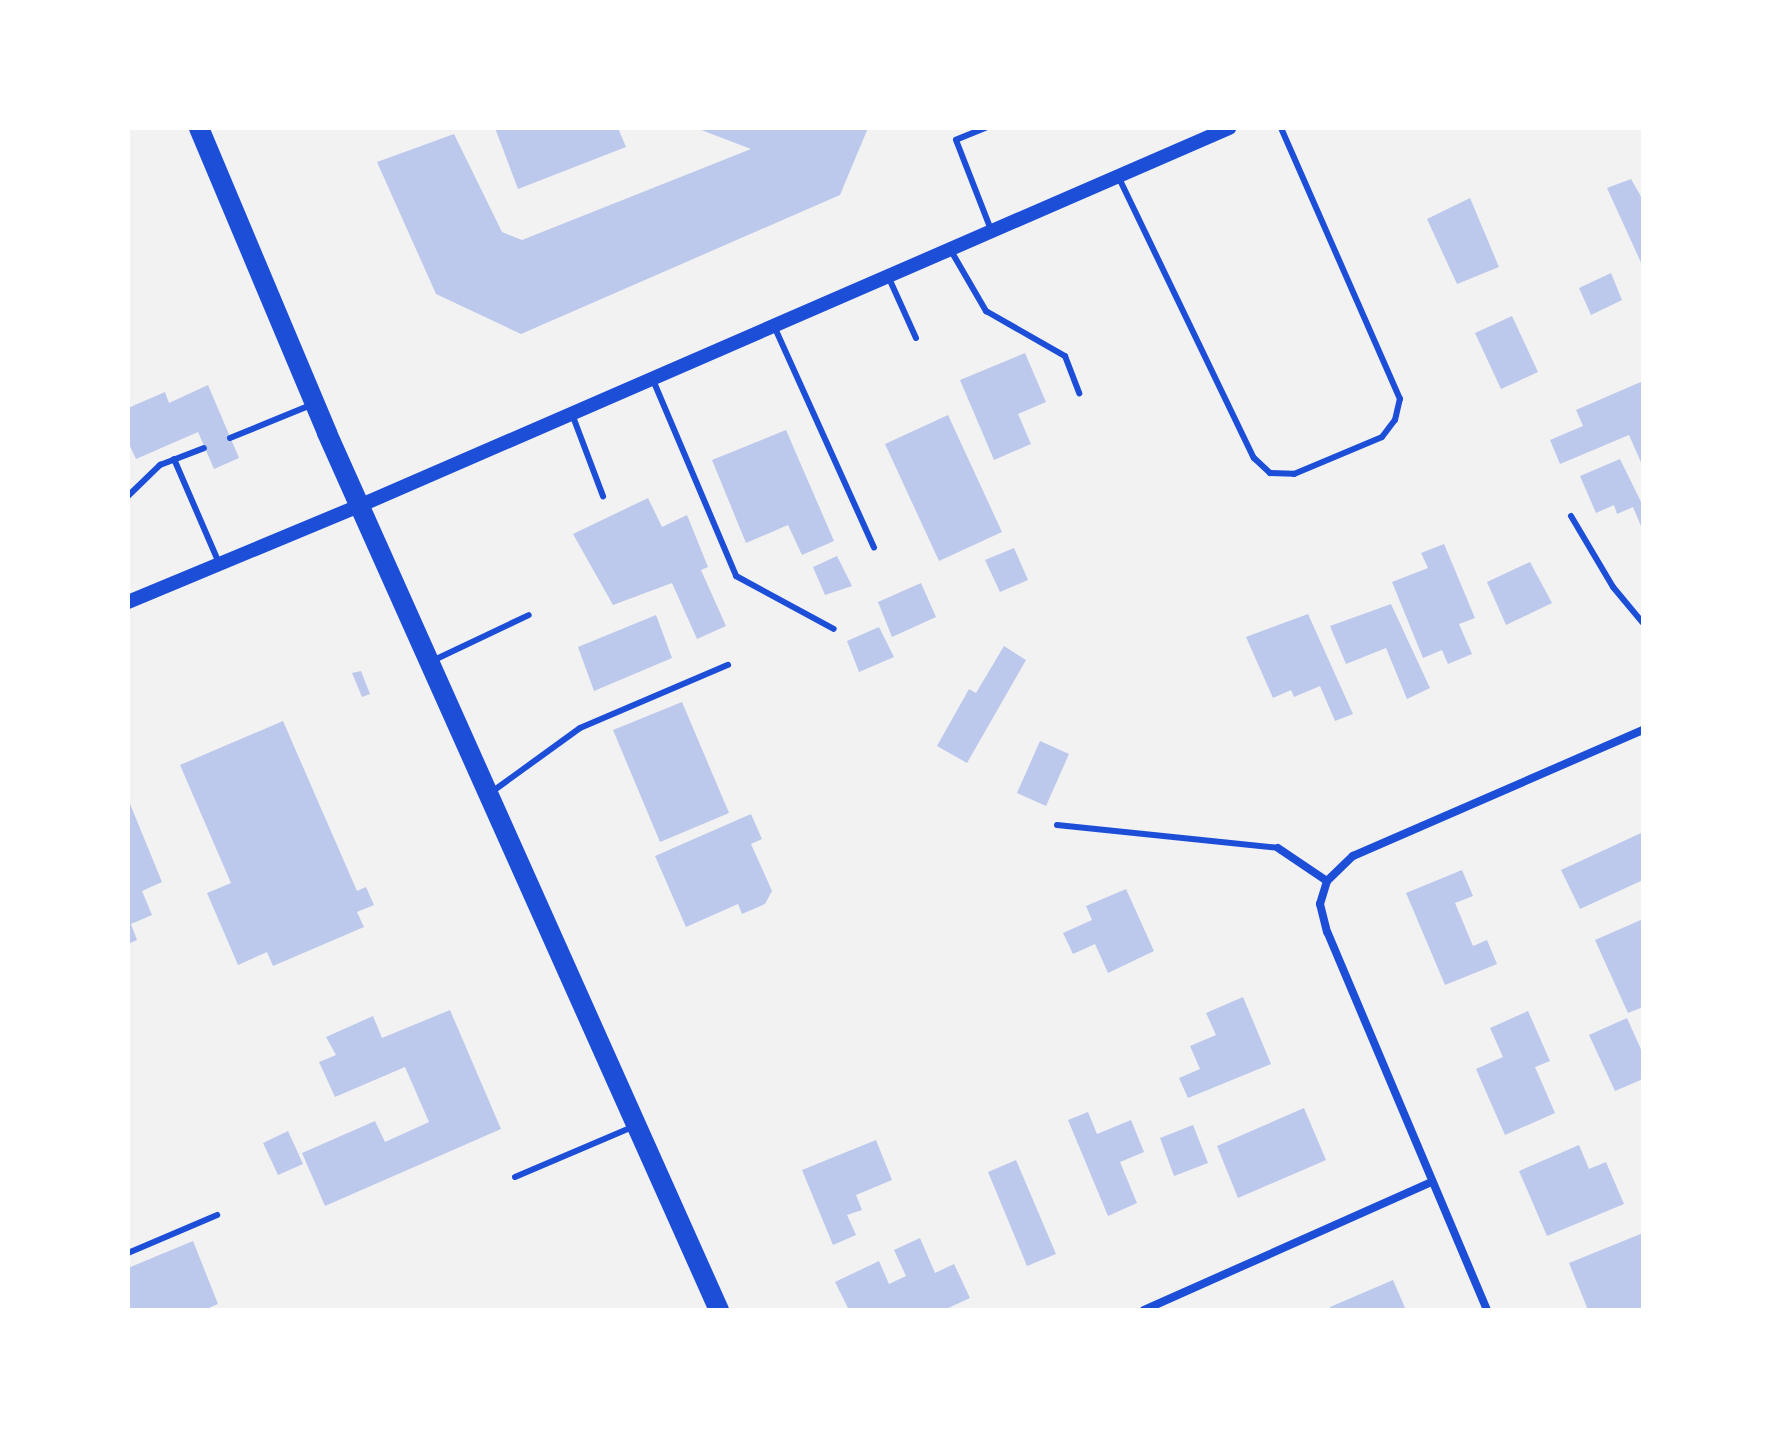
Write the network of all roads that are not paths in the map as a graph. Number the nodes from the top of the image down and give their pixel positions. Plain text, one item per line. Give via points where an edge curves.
1 (199, 128) edge
2 (985, 128) edge
3 (1229, 128) edge
4 (1281, 128) edge
5 (1118, 176) junction
6 (992, 231) junction
7 (950, 249) junction
8 (888, 276) junction
9 (774, 326) junction
10 (916, 338) dead end
11 (653, 379) junction
12 (1079, 393) dead end
13 (314, 403) junction
14 (572, 414) junction
15 (230, 438) dead end
16 (204, 448) dead end
17 (174, 459) junction
18 (128, 496) edge
19 (603, 496) dead end
20 (359, 506) junction
21 (1571, 516) dead end
22 (874, 547) dead end
23 (219, 564) junction
24 (128, 602) edge
25 (529, 615) dead end
26 (1643, 623) edge
27 (834, 629) dead end
28 (428, 662) junction
29 (728, 665) dead end
30 (1643, 730) edge
31 (487, 795) junction
32 (1057, 825) dead end
33 (1278, 848) joint
34 (1327, 881) junction
35 (636, 1125) junction
36 (515, 1177) dead end
37 (1432, 1182) junction
38 (217, 1215) dead end
39 (128, 1253) edge
40 (719, 1310) edge
41 (1144, 1310) edge
42 (1487, 1310) edge

1 - 13 main road
2 - 6 lane via 956,140
3 - 5 street
4 - 5 lane via 1400,399 1395,420 1382,437 1294,474 1270,473 1254,458
5 - 6 street
6 - 7 street
7 - 8 street
7 - 12 lane via 986,311 1065,356
8 - 9 street
8 - 10 lane
9 - 11 street
9 - 22 lane
11 - 14 street
11 - 27 lane via 736,576
13 - 15 lane
13 - 20 main road
14 - 19 lane
14 - 20 street
16 - 17 lane
17 - 18 lane via 160,465
17 - 23 lane
20 - 23 street
20 - 28 main road
21 - 26 lane via 1613,587
23 - 24 street
25 - 28 lane
28 - 31 main road
29 - 31 lane via 580,728
30 - 34 street via 1383,841 1353,856
31 - 35 main road
32 - 33 lane
33 - 34 street
34 - 37 street via 1320,904 1327,932
35 - 36 lane
35 - 40 main road
37 - 41 street
37 - 42 street
38 - 39 lane

